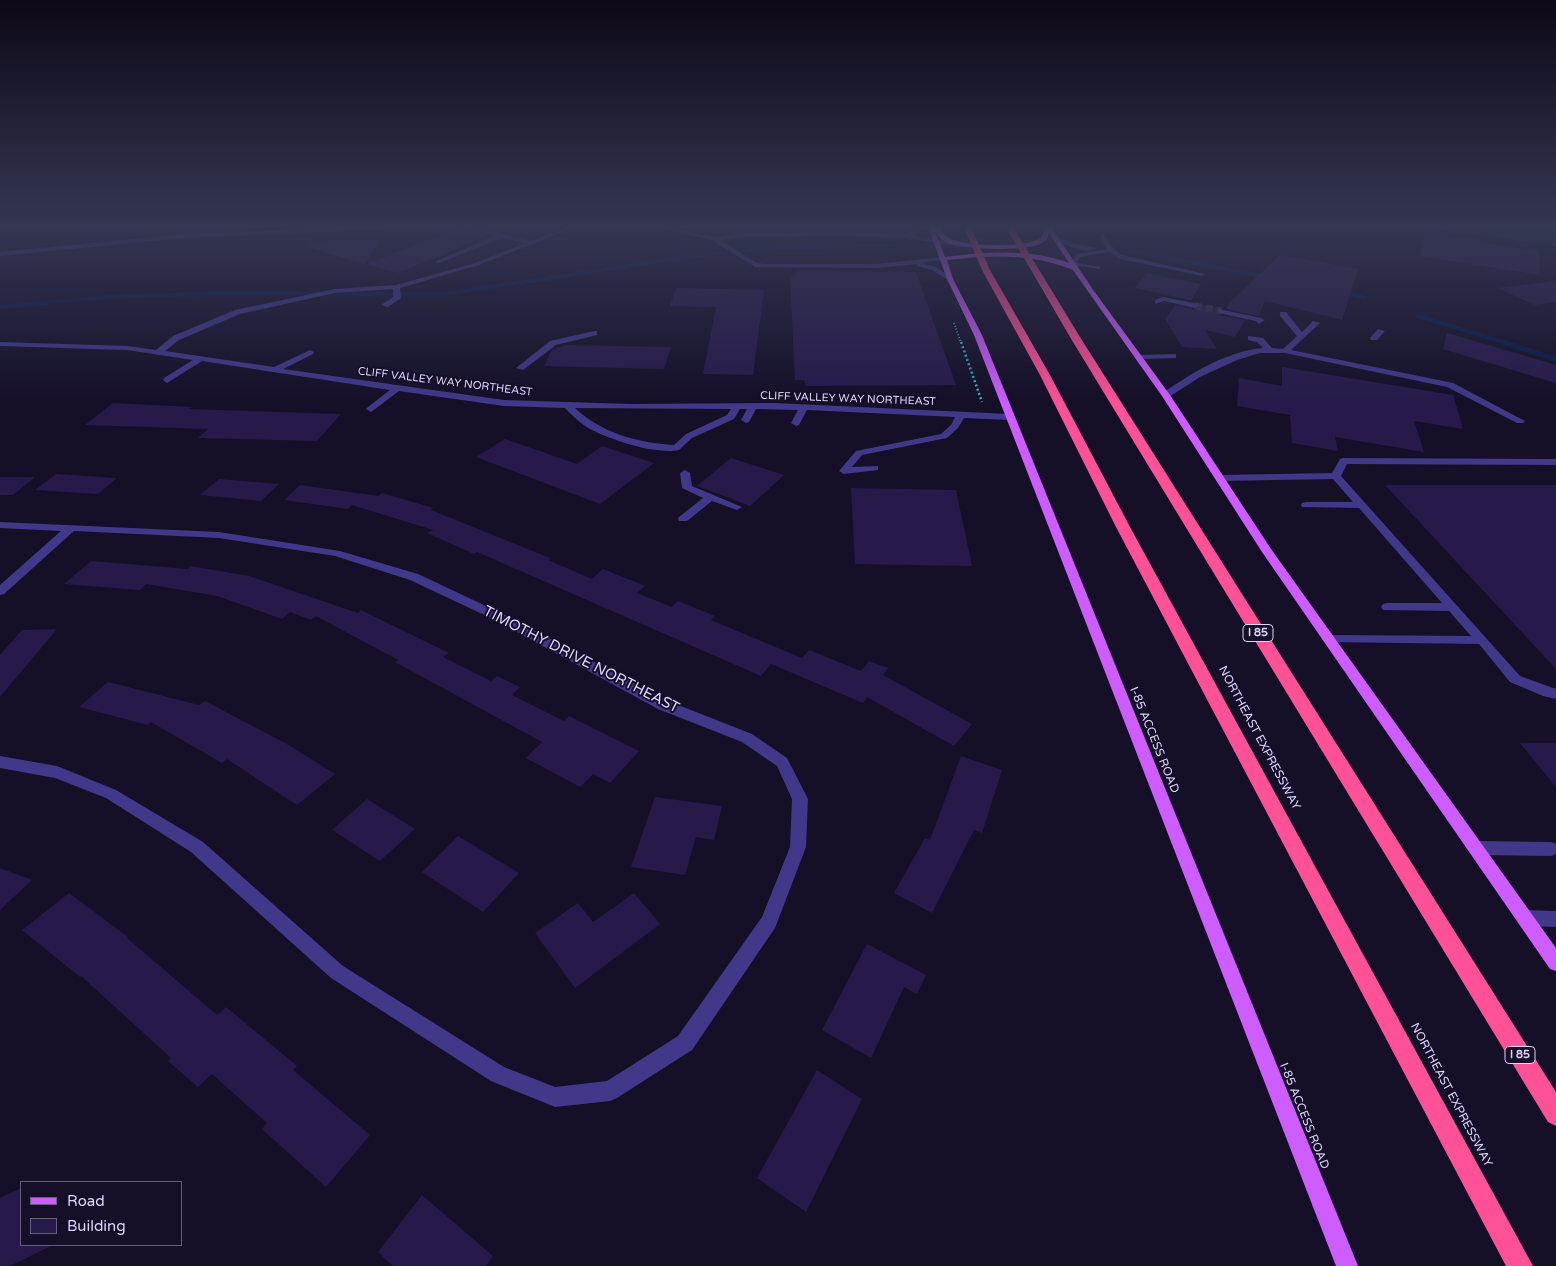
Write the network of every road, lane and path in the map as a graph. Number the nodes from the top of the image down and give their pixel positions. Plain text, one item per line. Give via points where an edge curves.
1 (399, 286) edge
2 (954, 286) edge
3 (995, 286) edge
4 (1045, 286) edge
5 (1088, 286) edge
6 (396, 287) junction
7 (1158, 302) dead end
8 (385, 305) dead end
9 (1195, 306) tunnel mouth
10 (1222, 311) tunnel mouth
11 (1283, 314) dead end
12 (1259, 322) dead end
13 (1316, 323) dead end
14 (1381, 331) dead end
15 (594, 333) dead end
16 (1302, 337) junction
17 (1251, 338) dead end
18 (1374, 338) dead end
19 (0, 344) edge
20 (1271, 351) junction
21 (1285, 351) junction
22 (158, 352) junction
23 (306, 352) dead end
24 (1173, 356) dead end
25 (1138, 357) junction
26 (201, 358) junction
27 (520, 368) dead end
28 (275, 370) junction
29 (167, 380) dead end
30 (398, 388) junction
31 (1166, 395) junction
32 (568, 406) junction
33 (737, 406) junction
34 (753, 406) junction
35 (804, 407) junction
36 (371, 409) dead end
37 (961, 414) junction
38 (1010, 417) junction
39 (746, 420) dead end
40 (1520, 421) dead end
41 (796, 422) dead end
42 (600, 430) junction
43 (590, 437) dead end
44 (1556, 462) edge
45 (874, 468) dead end
46 (684, 473) dead end
47 (1336, 476) junction
48 (1219, 478) junction
49 (710, 497) junction
50 (1306, 505) dead end
51 (1362, 505) junction
52 (737, 507) dead end
53 (684, 519) dead end
54 (0, 525) edge
55 (71, 528) junction
56 (0, 591) edge
57 (1387, 607) dead end
58 (1453, 607) junction
59 (1328, 639) junction
60 (1482, 640) junction
61 (1556, 694) edge
62 (0, 762) edge
63 (1476, 848) junction
64 (1550, 849) dead end
65 (1525, 918) junction
66 (1556, 919) edge
67 (1556, 963) edge
68 (1556, 1114) edge
69 (1347, 1266) edge
70 (1520, 1266) edge

1 - 6 street
2 - 38 main road, I-85 ACCESS ROAD via 976,330
3 - 70 highway, NORTHEAST EXPRESSWAY
4 - 68 highway, I 85
5 - 25 main road
6 - 8 street via 397,298
6 - 22 street via 335,291 238,312 176,338
7 - 9 street via 1163,299
10 - 12 street via 1261,320
11 - 16 street
13 - 16 street
14 - 18 street
15 - 27 street via 553,343
16 - 21 street
17 - 20 street via 1260,340
19 - 22 street, CLIFF VALLEY WAY NORTHEAST
20 - 21 street
20 - 31 street via 1259,350 1224,363 1178,385
21 - 40 street via 1450,385
22 - 26 street, CLIFF VALLEY WAY NORTHEAST
23 - 28 street
24 - 25 street
25 - 31 main road
26 - 28 street, CLIFF VALLEY WAY NORTHEAST
26 - 29 street
28 - 30 street, CLIFF VALLEY WAY NORTHEAST
30 - 32 street, CLIFF VALLEY WAY NORTHEAST via 504,403
30 - 36 street
31 - 48 main road
32 - 33 street, CLIFF VALLEY WAY NORTHEAST
32 - 42 street
33 - 34 street, CLIFF VALLEY WAY NORTHEAST
33 - 42 street via 671,444
34 - 35 street, CLIFF VALLEY WAY NORTHEAST
34 - 39 street
35 - 37 street, CLIFF VALLEY WAY NORTHEAST
35 - 41 street
37 - 38 street, CLIFF VALLEY WAY NORTHEAST
37 - 45 street via 955,426 944,436 859,453 844,471
38 - 69 main road, I-85 ACCESS ROAD
42 - 43 street
44 - 47 street via 1343,461
46 - 49 street via 686,488
47 - 48 street
47 - 51 street
48 - 59 main road
49 - 52 street
49 - 53 street
50 - 51 street
51 - 58 street
54 - 55 street, TIMOTHY DRIVE NORTHEAST
55 - 56 street
55 - 62 street, TIMOTHY DRIVE NORTHEAST via 219,535 336,553 414,577 499,617 663,705 747,738 782,762 800,799 798,847 769,922 685,1042 610,1091 554,1097 498,1074 337,972 197,847 119,799 57,772
57 - 58 street
58 - 60 street
59 - 60 street
59 - 63 main road
60 - 61 street via 1514,679
63 - 64 street
63 - 65 main road
65 - 66 street
65 - 67 main road

